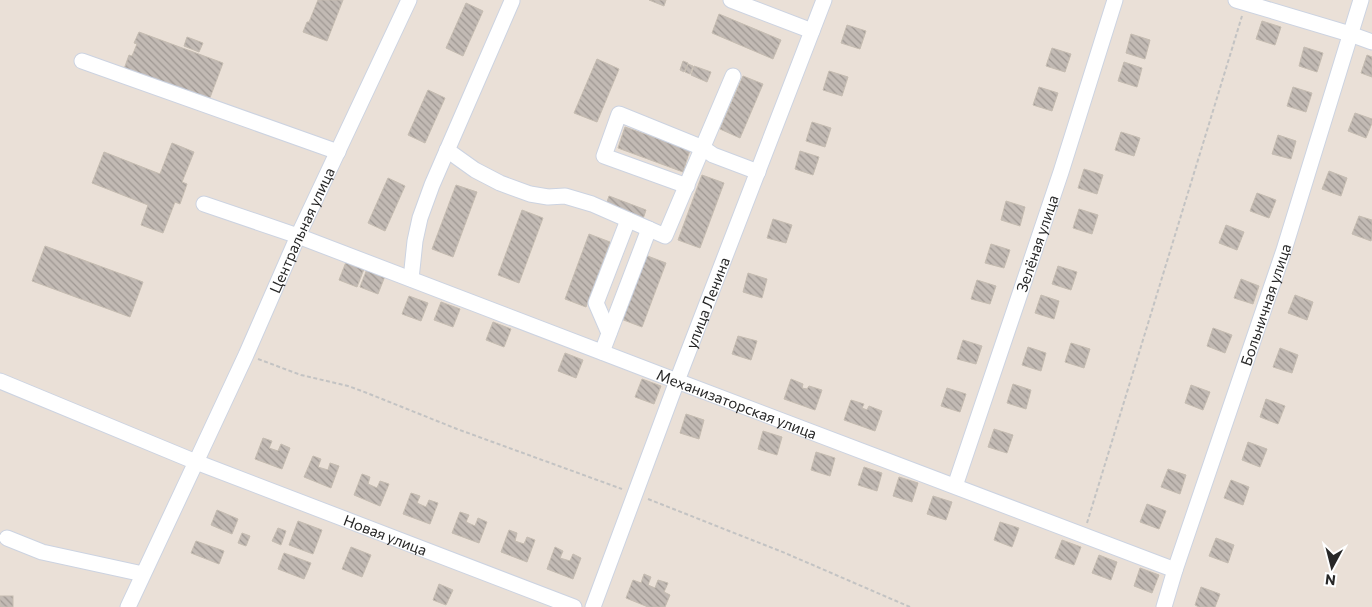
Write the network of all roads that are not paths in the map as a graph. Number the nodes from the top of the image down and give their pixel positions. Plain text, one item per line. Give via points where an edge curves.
1 (409, 0) edge
2 (730, 0) edge
3 (824, 0) edge
4 (1116, 0) edge
5 (1361, 0) edge
6 (512, 1) edge
7 (1241, 2) edge
8 (812, 31) junction
9 (1350, 34) junction
10 (1372, 42) edge
11 (82, 61) dead end
12 (733, 76) dead end
13 (703, 148) junction
14 (447, 150) junction
15 (338, 152) junction
16 (758, 172) junction
17 (687, 186) junction
18 (204, 204) dead end
19 (628, 220) junction
20 (649, 229) junction
21 (298, 236) junction
22 (410, 279) junction
23 (609, 332) junction
24 (602, 352) junction
25 (0, 381) edge
26 (677, 381) junction
27 (196, 462) junction
28 (955, 486) junction
29 (7, 538) dead end
30 (1175, 570) junction
31 (143, 574) junction
32 (128, 607) edge
33 (574, 607) edge
34 (593, 607) edge
35 (1164, 607) edge

1 - 15 street, Центральная улица
2 - 8 street
3 - 8 street, улица Ленина
4 - 28 street, Зелёная улица
5 - 9 street, Больничная улица
6 - 14 street
7 - 9 street
8 - 16 street, улица Ленина
9 - 10 street
9 - 30 street, Больничная улица via 1284,250
11 - 15 street
12 - 13 street
13 - 16 street
13 - 17 street
13 - 17 street via 619,114 604,156
14 - 19 street via 500,183 530,194 565,196
14 - 22 street via 420,218
15 - 21 street, Центральная улица
16 - 26 street, улица Ленина
17 - 20 street via 666,236
18 - 21 street, Механизаторская улица
19 - 20 street
19 - 23 street via 596,303
20 - 23 street
21 - 22 street, Механизаторская улица
21 - 27 street, Центральная улица
22 - 24 street, Механизаторская улица
23 - 24 street
24 - 26 street, Механизаторская улица
25 - 27 street, Новая улица
26 - 28 street, Механизаторская улица
26 - 34 street, улица Ленина
27 - 31 street, Центральная улица
27 - 33 street, Новая улица
28 - 30 street, Механизаторская улица
29 - 31 street via 42,552
30 - 35 street, Больничная улица
31 - 32 street, Центральная улица

